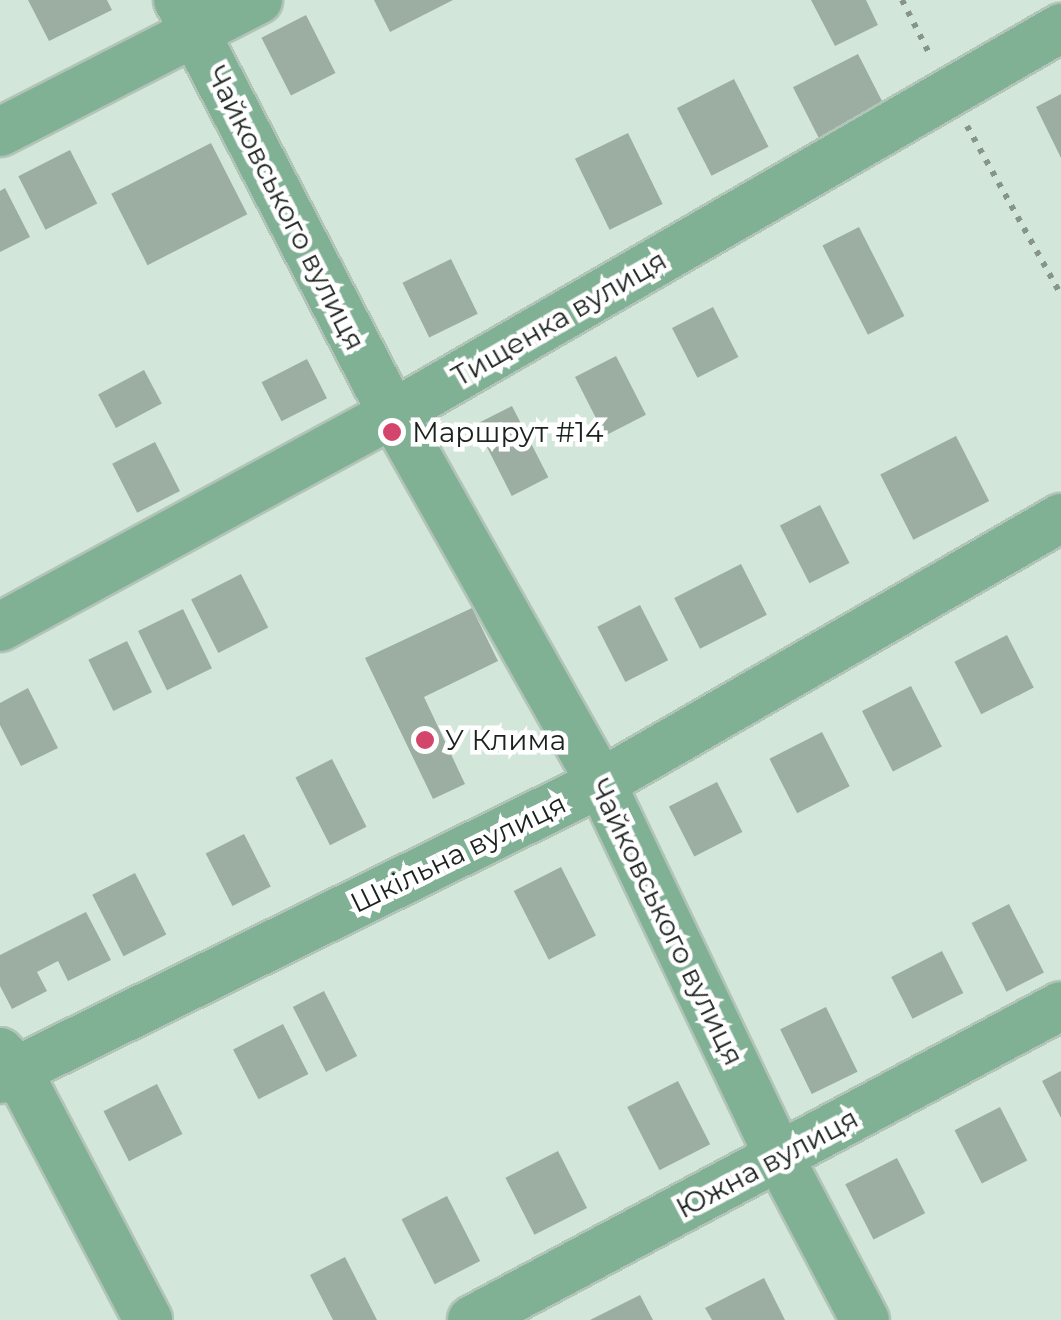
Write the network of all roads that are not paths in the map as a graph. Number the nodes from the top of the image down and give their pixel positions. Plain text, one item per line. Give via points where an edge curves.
1 (258, 0) edge
2 (187, 18) edge
3 (1061, 28) edge
4 (0, 132) edge
5 (392, 414) junction
6 (1061, 518) edge
7 (0, 627) edge
8 (601, 783) junction
9 (1061, 1006) edge
10 (6, 1067) edge
11 (779, 1156) junction
12 (148, 1320) edge
13 (472, 1320) edge
14 (865, 1320) edge

1 - 2 street
2 - 4 street
2 - 5 street, Чайковського вулиця
3 - 5 street, Тищенка вулиця
5 - 7 street, Тищенка вулиця
5 - 8 street, Чайковського вулиця
6 - 8 street, Шкільна вулиця
8 - 10 street, Шкільна вулиця
8 - 11 street, Чайковського вулиця
9 - 11 street, Южна вулиця
10 - 12 street
11 - 13 street, Южна вулиця
11 - 14 street, Чайковського вулиця

